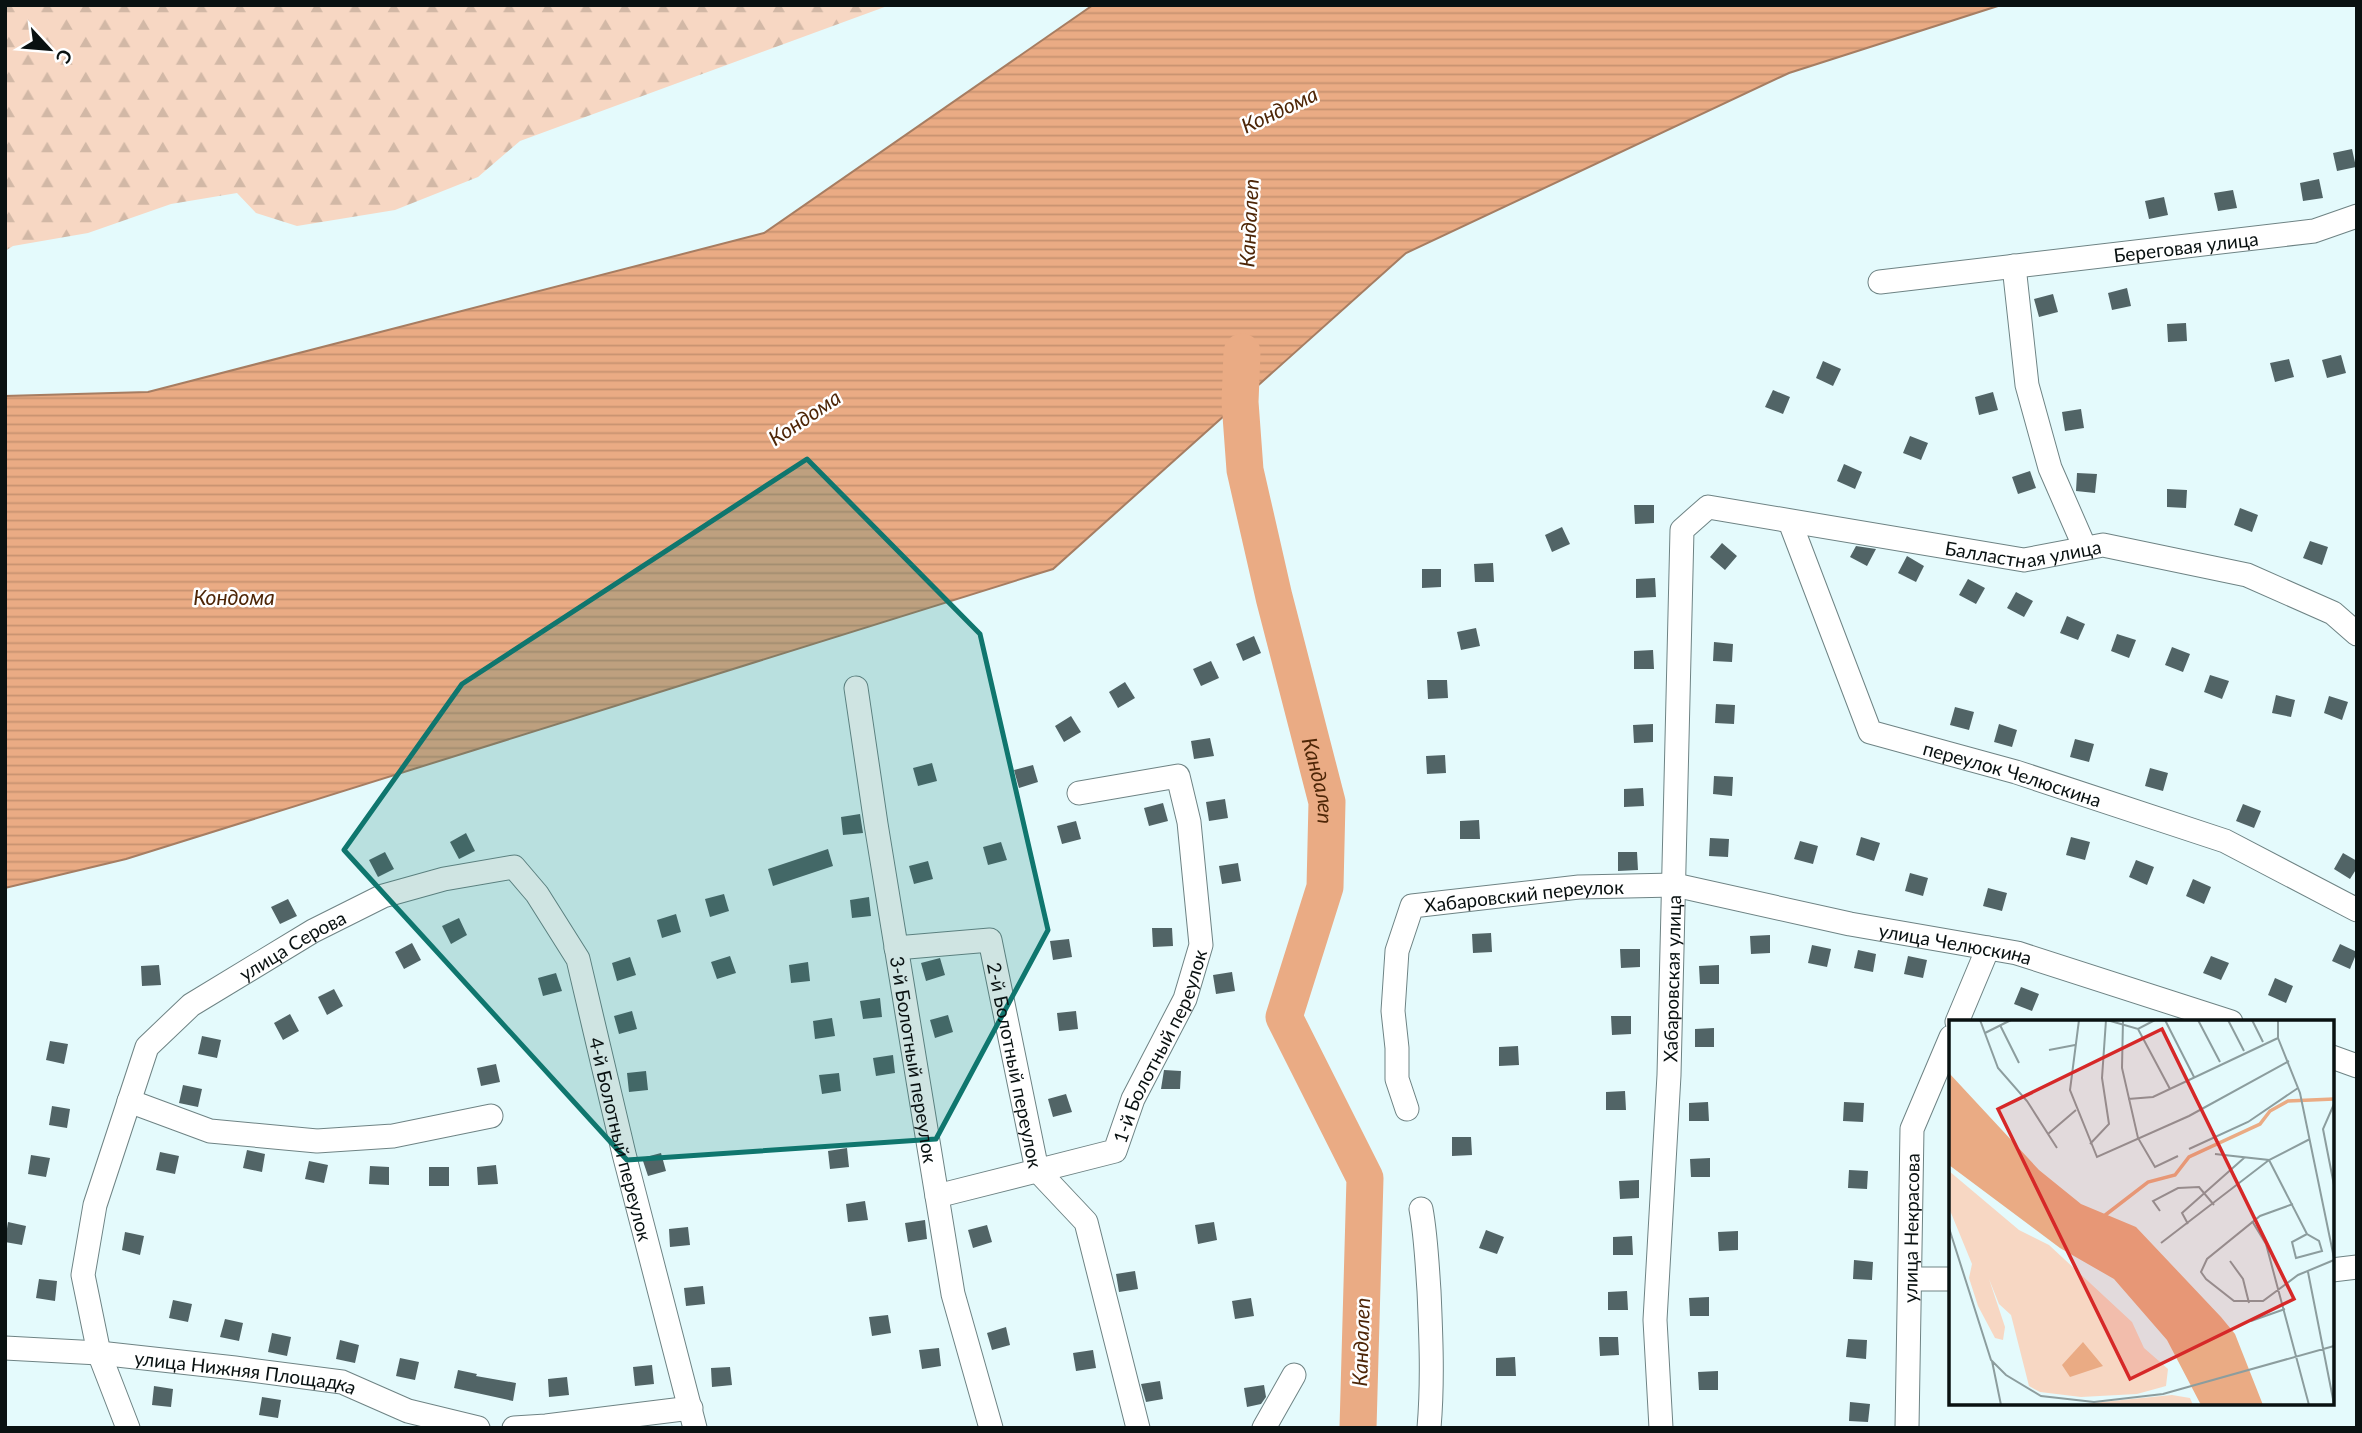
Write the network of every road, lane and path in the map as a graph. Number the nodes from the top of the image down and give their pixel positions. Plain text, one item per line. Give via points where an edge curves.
1 (2357, 216) edge
2 (2014, 266) junction
3 (1880, 282) dead end
4 (1790, 522) junction
5 (1682, 530) joint
6 (2085, 548) junction
7 (2357, 634) edge
8 (856, 688) dead end
9 (1079, 793) dead end
10 (514, 867) joint
11 (1675, 885) junction
12 (2357, 910) edge
13 (896, 948) junction
14 (1988, 948) junction
15 (1958, 1020) edge
16 (2225, 1020) edge
17 (1949, 1042) edge
18 (2334, 1058) edge
19 (2357, 1066) edge
20 (129, 1101) junction
21 (1407, 1109) dead end
22 (491, 1116) dead end
23 (1037, 1170) junction
24 (937, 1196) junction
25 (1421, 1209) dead end
26 (2357, 1268) edge
27 (2334, 1270) edge
28 (1910, 1279) junction
29 (1949, 1279) edge
30 (5, 1348) edge
31 (99, 1353) junction
32 (1294, 1376) dead end
33 (693, 1418) edge
34 (128, 1428) edge
35 (478, 1428) edge
36 (514, 1428) edge
37 (991, 1428) edge
38 (1138, 1428) edge
39 (1264, 1428) edge
40 (1429, 1428) edge
41 (1661, 1428) edge
42 (1907, 1428) edge

1 - 2 street, Береговая улица via 2314,231
2 - 3 street, Береговая улица
2 - 6 street via 2027,384 2050,468
4 - 5 street, Балластная улица via 1708,507
4 - 6 street, Балластная улица via 2024,560
4 - 12 street, переулок Челюскина via 1870,732 2016,772 2225,841
5 - 11 street, Хабаровская улица
6 - 7 street, Балластная улица via 2104,545 2247,575 2333,613
8 - 13 street, 3-й Болотный переулок
9 - 23 street, 1-й Болотный переулок via 1178,776 1189,822 1201,944 1185,999 1133,1099 1115,1151
10 - 20 street, улица Серова via 383,896 313,931 191,1005 147,1047
10 - 33 street, 4-й Болотный переулок via 578,959
11 - 14 street, улица Челюскина
11 - 21 street, Хабаровский переулок via 1579,887 1412,906 1397,951 1393,1011 1397,1079
11 - 41 street, Хабаровская улица via 1655,1320
13 - 23 street, 2-й Болотный переулок via 990,940
13 - 24 street, 3-й Болотный переулок
14 - 15 street
14 - 16 street, улица Челюскина via 2017,953
17 - 28 street, улица Некрасова via 1912,1129
18 - 19 street
20 - 22 street via 210,1131 317,1141 393,1136
20 - 31 street, улица Серова via 95,1205 83,1275
23 - 24 street, 1-й Болотный переулок
23 - 38 street, 2-й Болотный переулок via 1086,1222
24 - 37 street, 3-й Болотный переулок via 953,1294
25 - 40 street via 1430,1306
26 - 27 street
28 - 29 street
28 - 42 street, улица Некрасова
30 - 31 street, улица Нижняя Площадка
31 - 34 street, улица Серова
31 - 35 street, улица Нижняя Площадка via 342,1382 408,1411
32 - 39 street
33 - 36 street

